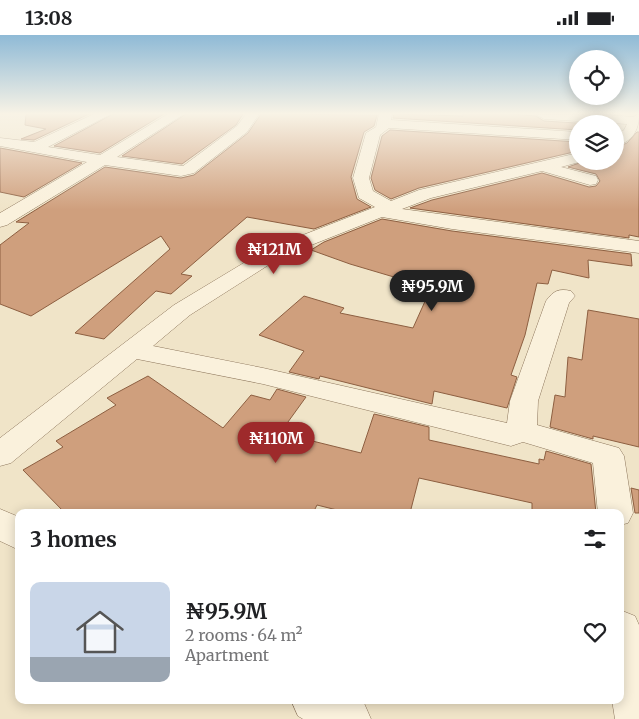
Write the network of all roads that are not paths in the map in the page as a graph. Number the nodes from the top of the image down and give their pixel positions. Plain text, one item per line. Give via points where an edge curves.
1 (28, 146) edge
2 (127, 146) edge
3 (220, 146) edge
4 (370, 146) edge
5 (36, 147) joint
6 (104, 160) junction
7 (569, 160) edge
8 (544, 167) junction
9 (590, 181) dead end
10 (384, 209) junction
11 (0, 221) edge
12 (639, 247) edge
13 (563, 295) dead end
14 (132, 350) junction
15 (521, 431) junction
16 (3, 449) edge
17 (615, 509) edge
18 (0, 523) edge
19 (15, 532) edge
20 (624, 649) edge
21 (321, 704) edge
22 (348, 719) edge
23 (638, 719) edge

1 - 5 street
2 - 6 street
3 - 6 street via 188,170 174,171
4 - 10 street via 361,179 365,194
5 - 6 street via 43,151
6 - 11 street
7 - 8 street
8 - 9 street
8 - 10 street via 425,194
10 - 12 street via 452,223
10 - 14 street via 274,253 182,310
13 - 15 street via 558,301 524,401
14 - 15 street via 263,377 484,430 512,435
14 - 16 street
15 - 17 street via 608,456
18 - 19 street
20 - 23 street
21 - 22 street

